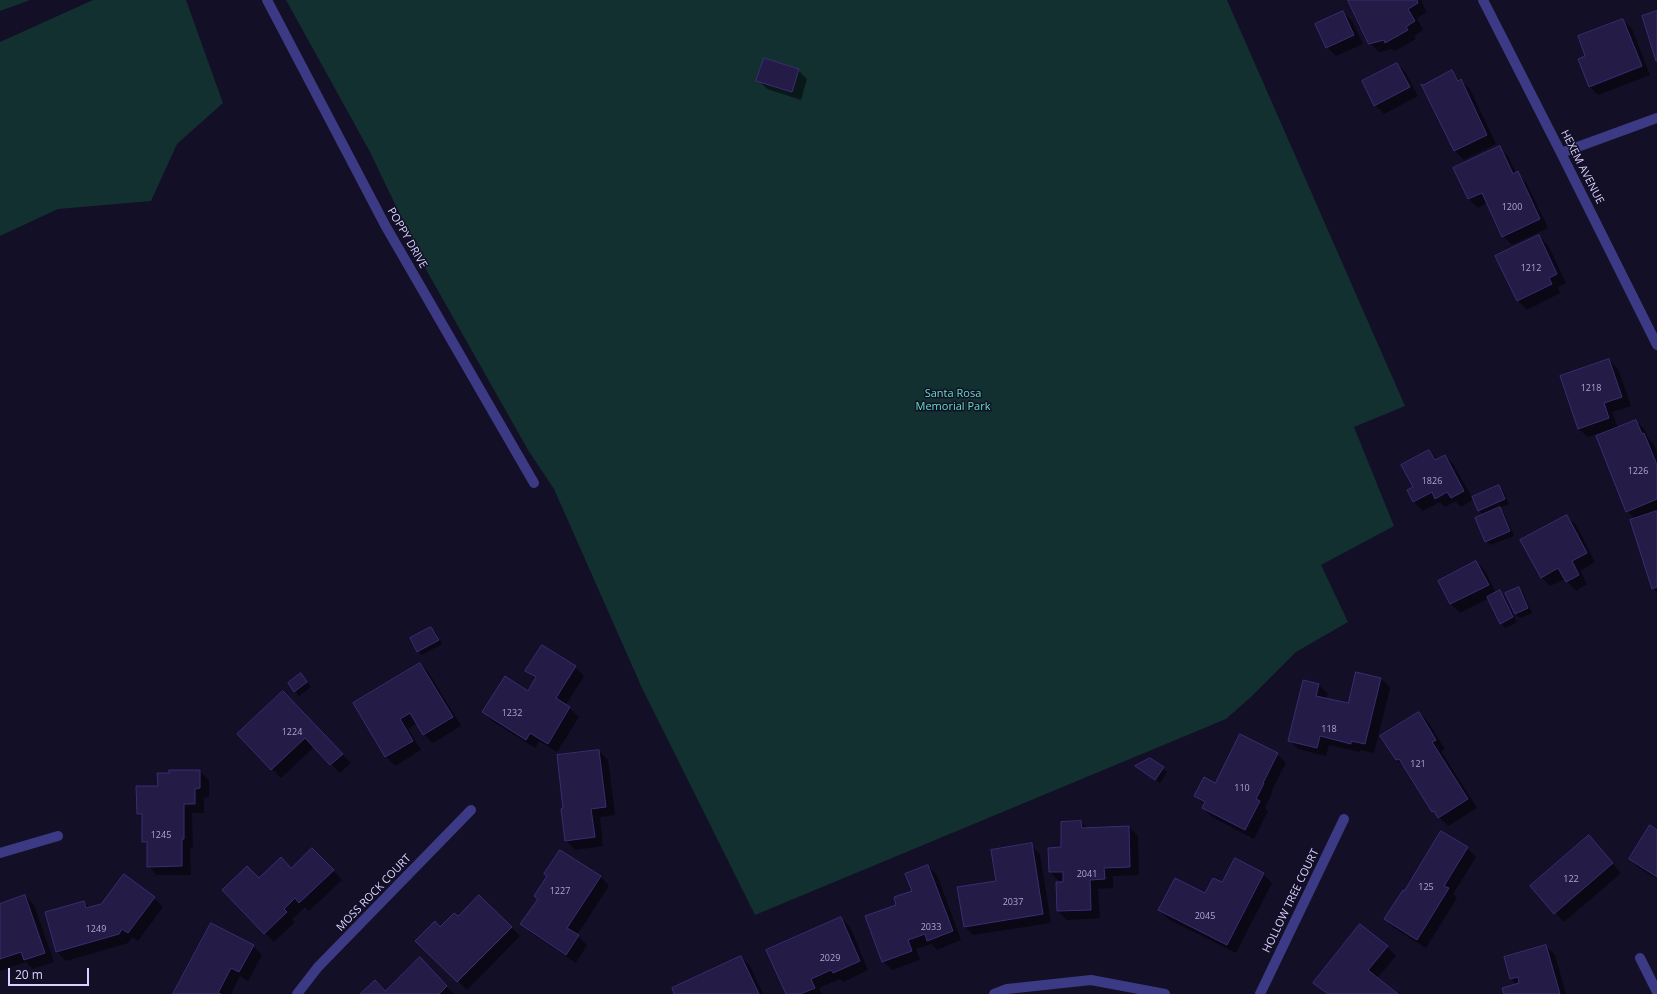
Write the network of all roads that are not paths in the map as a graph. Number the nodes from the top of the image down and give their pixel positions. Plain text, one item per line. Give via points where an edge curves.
1 (267, 0) edge
2 (1483, 0) edge
3 (1657, 118) edge
4 (1561, 153) junction
5 (1657, 345) edge
6 (534, 483) dead end
7 (471, 810) dead end
8 (1344, 819) dead end
9 (58, 836) dead end
10 (0, 853) edge
11 (1640, 958) dead end
12 (1657, 992) edge
13 (297, 994) edge
14 (994, 994) edge
15 (1165, 994) edge
16 (1260, 994) edge

1 - 6 street, POPPY DRIVE via 385,225
2 - 4 street, HEXEM AVENUE
3 - 4 street
4 - 5 street, HEXEM AVENUE
7 - 13 street, MOSS ROCK COURT via 318,967
8 - 16 street, HOLLOW TREE COURT
9 - 10 street
11 - 12 street
14 - 15 street via 1007,989 1091,980

